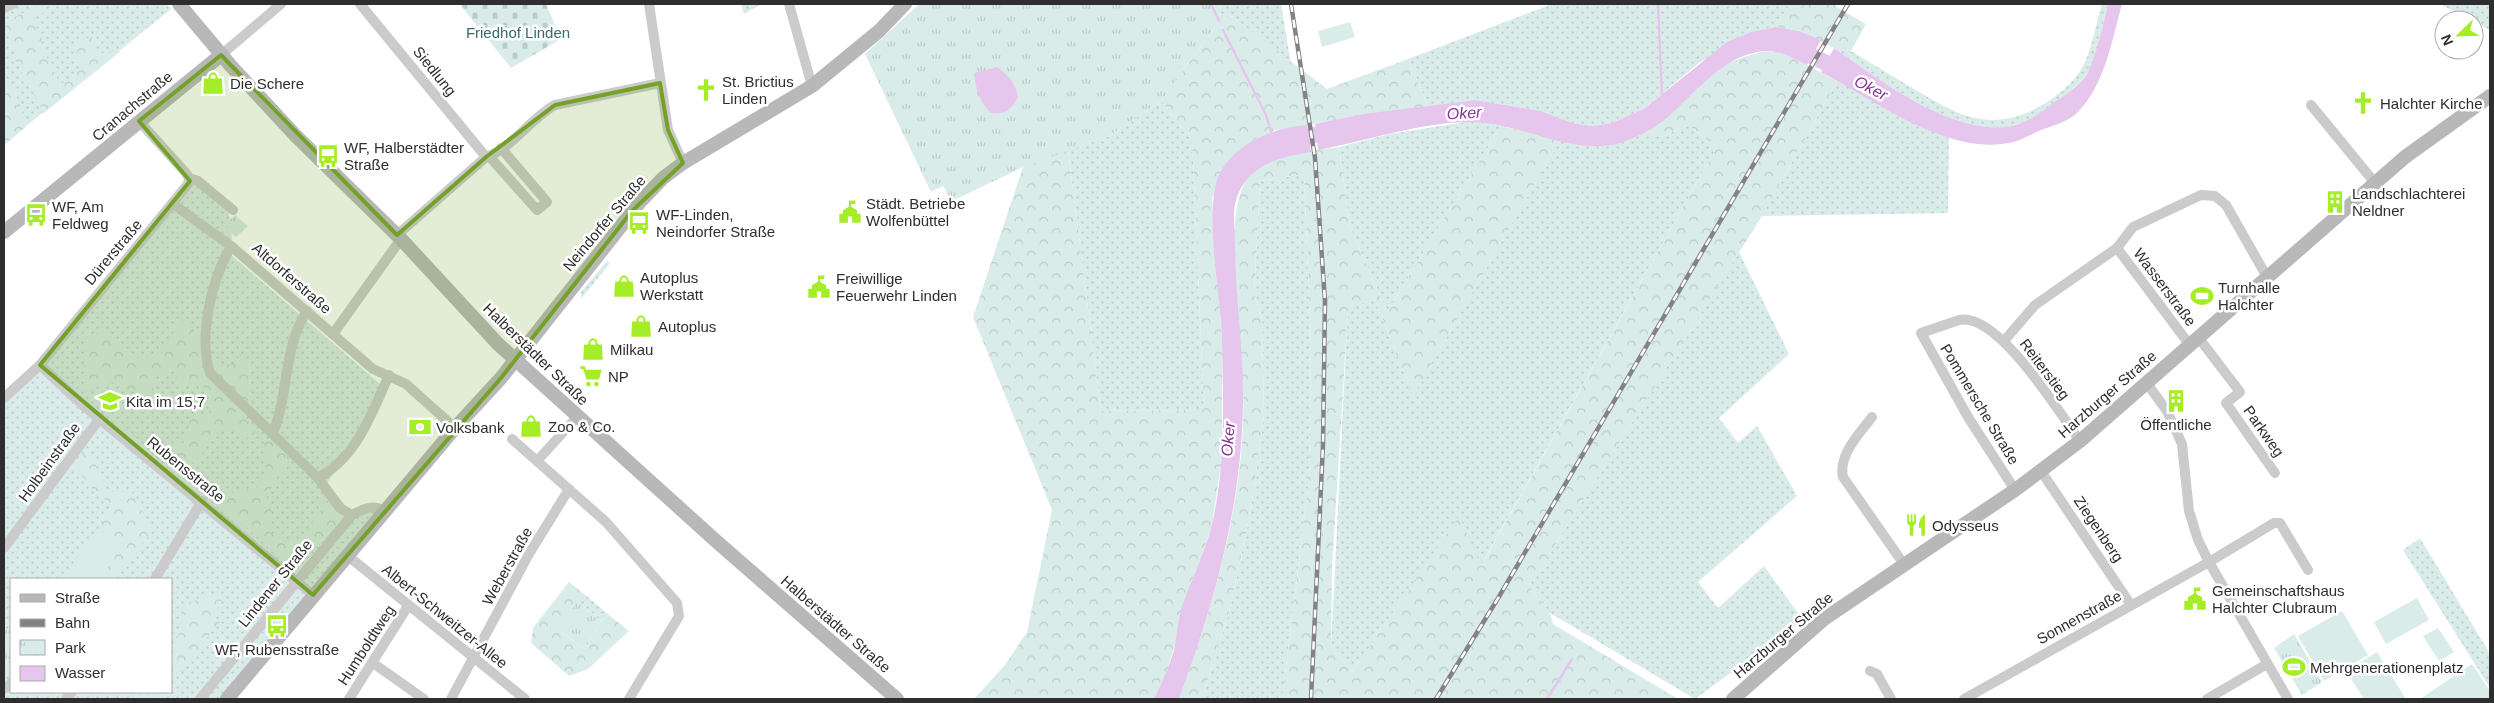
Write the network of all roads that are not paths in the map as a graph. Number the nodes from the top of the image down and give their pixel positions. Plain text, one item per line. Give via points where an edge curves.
1 (12, 4) edge
2 (179, 4) edge
3 (281, 4) edge
4 (360, 4) edge
5 (649, 4) edge
6 (789, 4) edge
7 (905, 4) edge
8 (4, 8) edge
9 (221, 55) junction
10 (660, 83) junction
11 (812, 86) junction
12 (2490, 96) edge
13 (2311, 105) dead end
14 (139, 122) junction
15 (501, 148) junction
16 (488, 156) junction
17 (683, 163) junction
18 (189, 178) junction
19 (2375, 183) junction
20 (173, 204) junction
21 (233, 210) dead end
22 (4, 232) edge
23 (399, 237) junction
24 (231, 246) junction
25 (2117, 248) junction
26 (2267, 277) junction
27 (307, 311) junction
28 (1921, 333) joint
29 (333, 334) junction
30 (2193, 340) junction
31 (2004, 341) junction
32 (515, 360) junction
33 (40, 366) junction
34 (389, 375) junction
35 (2146, 382) junction
36 (4, 398) edge
37 (577, 417) junction
38 (1872, 417) dead end
39 (100, 418) junction
40 (455, 428) junction
41 (273, 433) junction
42 (512, 439) dead end
43 (2080, 441) junction
44 (537, 461) junction
45 (2041, 471) junction
46 (2275, 473) dead end
47 (318, 478) junction
48 (569, 489) junction
49 (2015, 490) junction
50 (202, 501) junction
51 (384, 512) junction
52 (352, 514) junction
53 (4, 548) edge
54 (348, 556) junction
55 (2209, 562) junction
56 (1904, 563) junction
57 (2308, 570) dead end
58 (157, 578) edge
59 (298, 582) junction
60 (314, 595) junction
61 (2132, 605) junction
62 (408, 606) junction
63 (473, 659) junction
64 (373, 663) junction
65 (2267, 664) junction
66 (1870, 671) dead end
67 (200, 699) edge
68 (226, 699) edge
69 (349, 699) edge
70 (424, 699) edge
71 (451, 699) edge
72 (525, 699) edge
73 (629, 699) edge
74 (897, 699) edge
75 (1733, 699) edge
76 (1891, 699) edge
77 (1964, 699) edge
78 (2207, 699) edge
79 (2288, 699) edge

1 - 8 street
2 - 9 main road, Halberstädter Straße
3 - 9 street, Cranachstraße
4 - 16 street, Siedlung
5 - 10 street
6 - 11 street
7 - 11 main road, Neindorfer Straße via 872,37
9 - 14 main road, Cranachstraße
9 - 23 main road, Halberstädter Straße
10 - 15 street via 555,105
10 - 17 street via 670,140
11 - 17 main road, Neindorfer Straße
12 - 19 main road, Harzburger Straße
13 - 19 street
14 - 18 street
14 - 22 main road, Cranachstraße
15 - 16 street
15 - 16 street, Siedlung via 547,202 537,210
16 - 23 street
17 - 32 main road, Neindorfer Straße via 663,178 632,211
18 - 20 street, Dürerstraße
18 - 21 street via 198,181
19 - 26 main road, Harzburger Straße
20 - 24 street, Altdorferstraße
20 - 33 street, Dürerstraße
23 - 29 street
23 - 32 main road, Halberstädter Straße
24 - 27 street, Altdorferstraße
24 - 41 street via 211,303 205,338 207,365 214,380
25 - 26 street via 2133,227 2201,195 2210,194 2226,205
25 - 30 street, Wasserstraße
25 - 31 street via 2035,305
26 - 30 main road, Harzburger Straße
27 - 29 street, Altdorferstraße
27 - 41 street via 300,320 293,342
28 - 31 street, Reiterstieg via 1965,318 1978,322
28 - 49 street, Pommersche Straße via 1968,417
29 - 34 street, Altdorferstraße via 374,369
30 - 35 main road, Harzburger Straße
30 - 46 street, Parkweg via 2240,392 2226,403
31 - 43 street, Reiterstieg
32 - 37 main road, Halberstädter Straße
32 - 40 main road
33 - 36 street, Dürerstraße
33 - 39 street, Rubensstraße
34 - 40 street, Altdorferstraße via 406,384
34 - 47 street via 352,450
35 - 43 main road, Harzburger Straße
35 - 55 street via 2167,411 2182,444 2189,511
37 - 44 street
37 - 74 main road, Halberstädter Straße
38 - 56 street via 1844,459 1841,470
39 - 50 street, Rubensstraße
39 - 53 street, Holbeinstraße
40 - 51 main road
41 - 47 street
42 - 44 street
43 - 45 main road, Harzburger Straße
44 - 48 street
45 - 49 main road, Harzburger Straße
45 - 61 street, Ziegenberg
47 - 52 street via 340,508
48 - 63 street, Weberstraße via 529,554
48 - 73 street via 634,552 680,609 679,616
49 - 56 main road, Harzburger Straße
50 - 58 street
50 - 59 street, Rubensstraße
51 - 52 street via 370,507
51 - 54 main road
52 - 59 street, Lindener Straße
54 - 60 main road
54 - 62 street, Albert-Schweitzer-Allee
55 - 57 street, Sonnenstraße via 2274,523 2280,524
55 - 61 street, Sonnenstraße
55 - 65 street
56 - 75 main road, Harzburger Straße via 1811,629
59 - 60 street, Rubensstraße
59 - 67 street, Lindener Straße
60 - 68 main road
61 - 77 street, Sonnenstraße
62 - 63 street, Albert-Schweitzer-Allee
62 - 64 street, Humboldtweg
63 - 71 street, Weberstraße
63 - 72 street, Albert-Schweitzer-Allee
64 - 69 street, Humboldtweg
64 - 70 street
65 - 78 street
65 - 79 street
66 - 76 street via 1877,674

